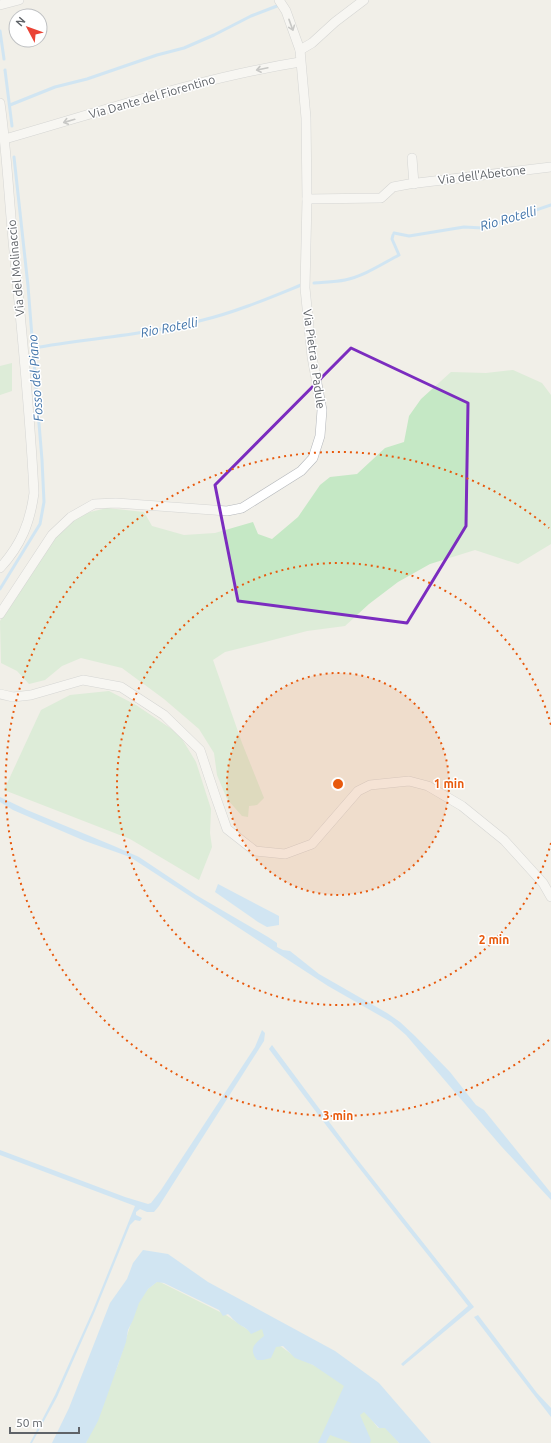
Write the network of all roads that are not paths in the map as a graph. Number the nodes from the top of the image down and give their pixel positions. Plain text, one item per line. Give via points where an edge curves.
1 (19, 0) edge
2 (279, 0) edge
3 (364, 0) edge
4 (0, 5) edge
5 (300, 50) junction
6 (300, 62) junction
7 (0, 103) edge
8 (5, 139) junction
9 (412, 158) dead end
10 (551, 167) edge
11 (414, 184) junction
12 (307, 200) junction
13 (0, 568) edge
14 (0, 614) edge
15 (0, 694) edge
16 (551, 897) edge

1 - 4 street
2 -> 5 street, Via Pietra a Padule via 286,11
3 - 5 street
5 - 6 street, Via Pietra a Padule
6 -> 8 street, Via Dante del Fiorentino via 210,80
6 - 12 street, Via Pietra a Padule via 306,118
7 - 8 street, Via del Molinaccio
8 - 13 street, Via del Molinaccio via 34,493 31,513 21,540
9 - 11 street
10 - 11 street, Via dell'Abetone
11 - 12 street, Via dell'Abetone via 394,187 381,198
12 - 14 street, Via Pietra a Padule via 305,288 312,357 322,410 320,436 314,458 301,471 242,508 228,511 116,503 94,504 71,517 52,535
15 - 16 street via 13,697 31,695 83,680 121,687 164,715 200,750 228,829 255,851 285,854 312,844 358,791 370,786 409,781 428,786 462,806 504,840 543,882

